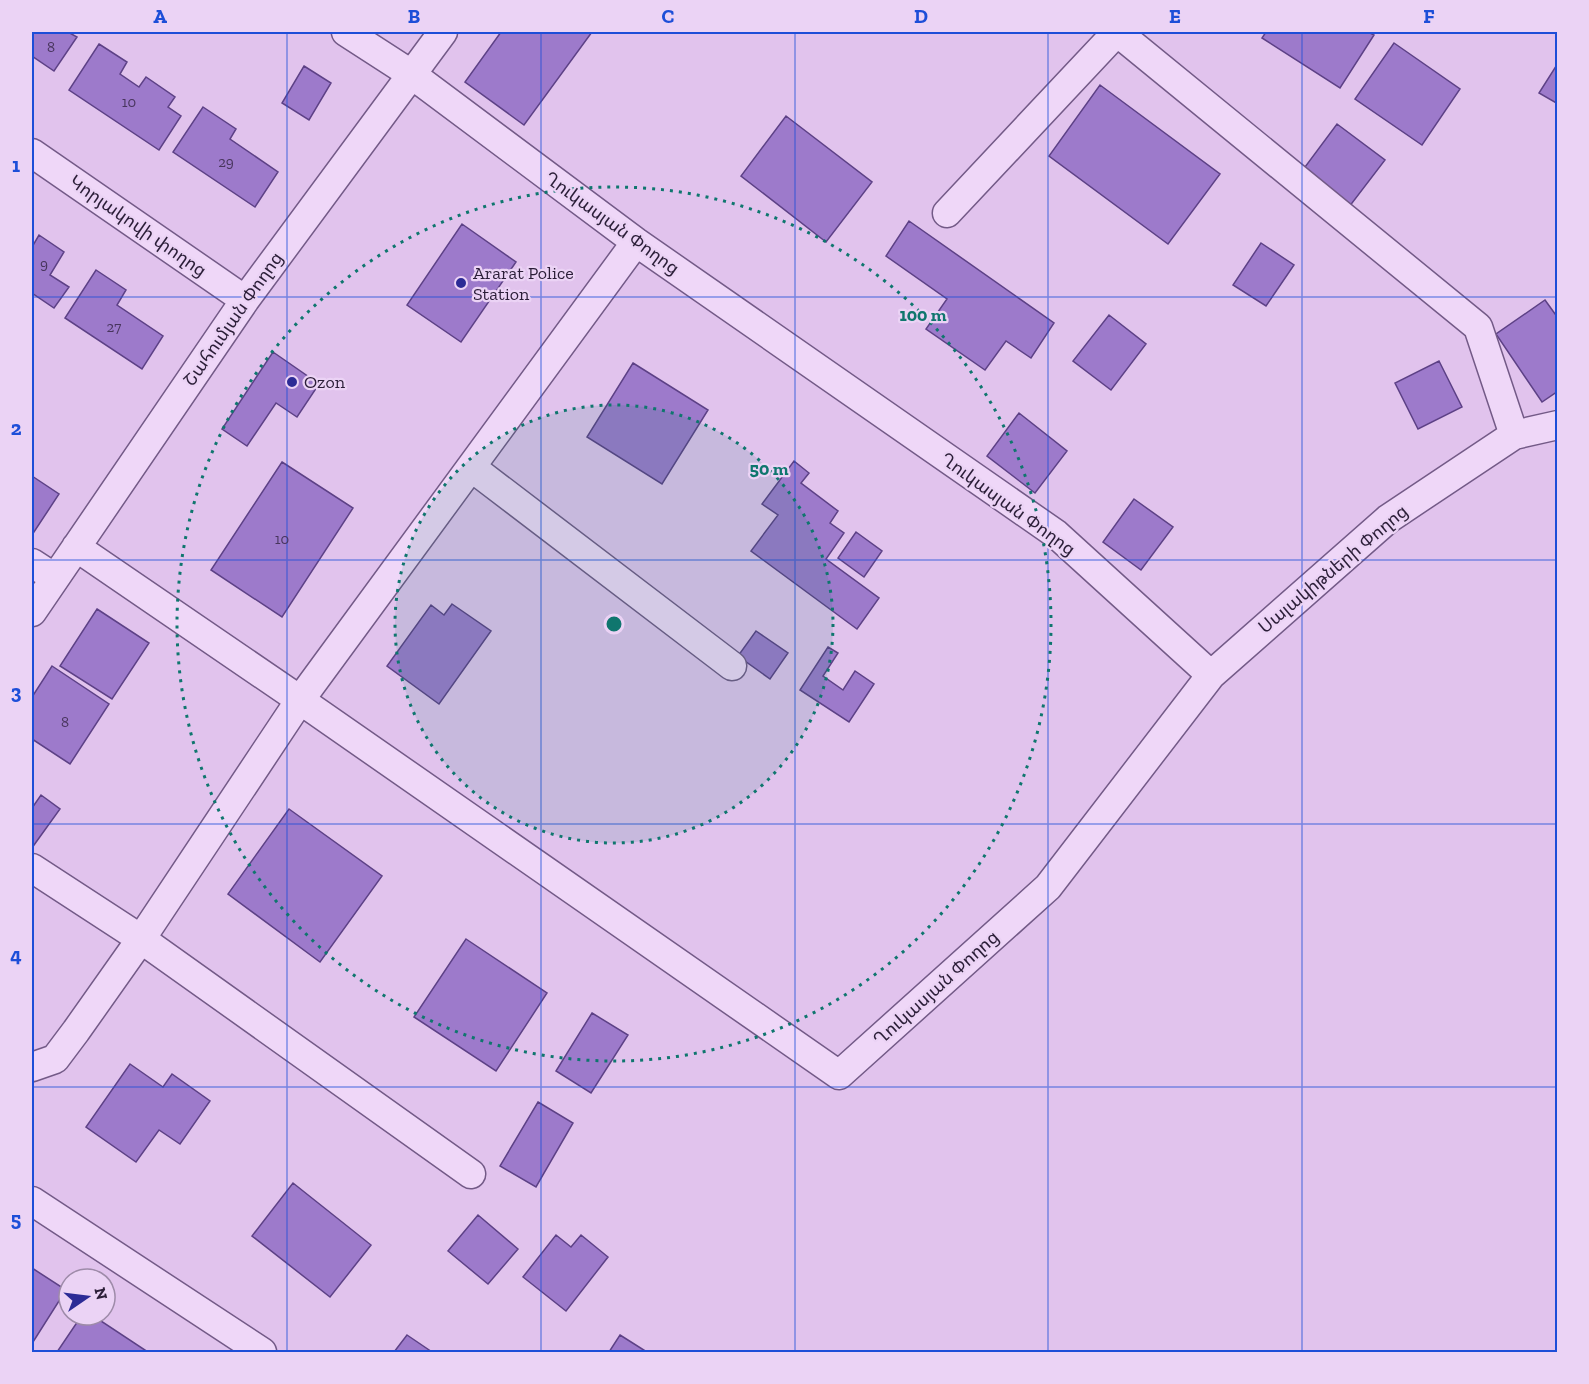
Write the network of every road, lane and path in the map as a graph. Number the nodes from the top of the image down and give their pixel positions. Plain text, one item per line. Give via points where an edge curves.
1 (346, 32) edge
2 (443, 32) edge
3 (1116, 32) edge
4 (411, 74) junction
5 (32, 153) edge
6 (946, 213) dead end
7 (636, 242) junction
8 (245, 300) junction
9 (1557, 425) edge
10 (1514, 435) junction
11 (471, 467) junction
12 (76, 547) junction
13 (43, 570) edge
14 (32, 612) edge
15 (732, 666) dead end
16 (1211, 675) junction
17 (300, 700) junction
18 (32, 868) edge
19 (141, 939) junction
20 (32, 1067) edge
21 (471, 1174) dead end
22 (32, 1201) edge
23 (262, 1353) edge

1 - 4 street, Ղուկասյան Փողոց
2 - 4 street, Շահումյան Փողոց
3 - 6 street
3 - 10 street via 1478,327
4 - 7 street, Ղուկասյան Փողոց
4 - 8 street, Շահումյան Փողոց
5 - 8 street, Կորյակովի փողոց
7 - 11 street
7 - 16 street, Ղուկասյան Փողոց via 1056,534
8 - 12 street, Շահումյան Փողոց
9 - 10 street, Սալակիթների Փողոց
10 - 16 street, Սալակիթների Փողոց via 1388,519
11 - 15 street
11 - 17 street
12 - 13 street, Շահումյան Փողոց
12 - 17 street
13 - 14 street, Շահումյան Փողոց
16 - 17 street, Ղուկասյան Փողոց via 1048,887 839,1075
17 - 19 street
18 - 19 street
19 - 20 street via 55,1059
19 - 21 street
22 - 23 street

